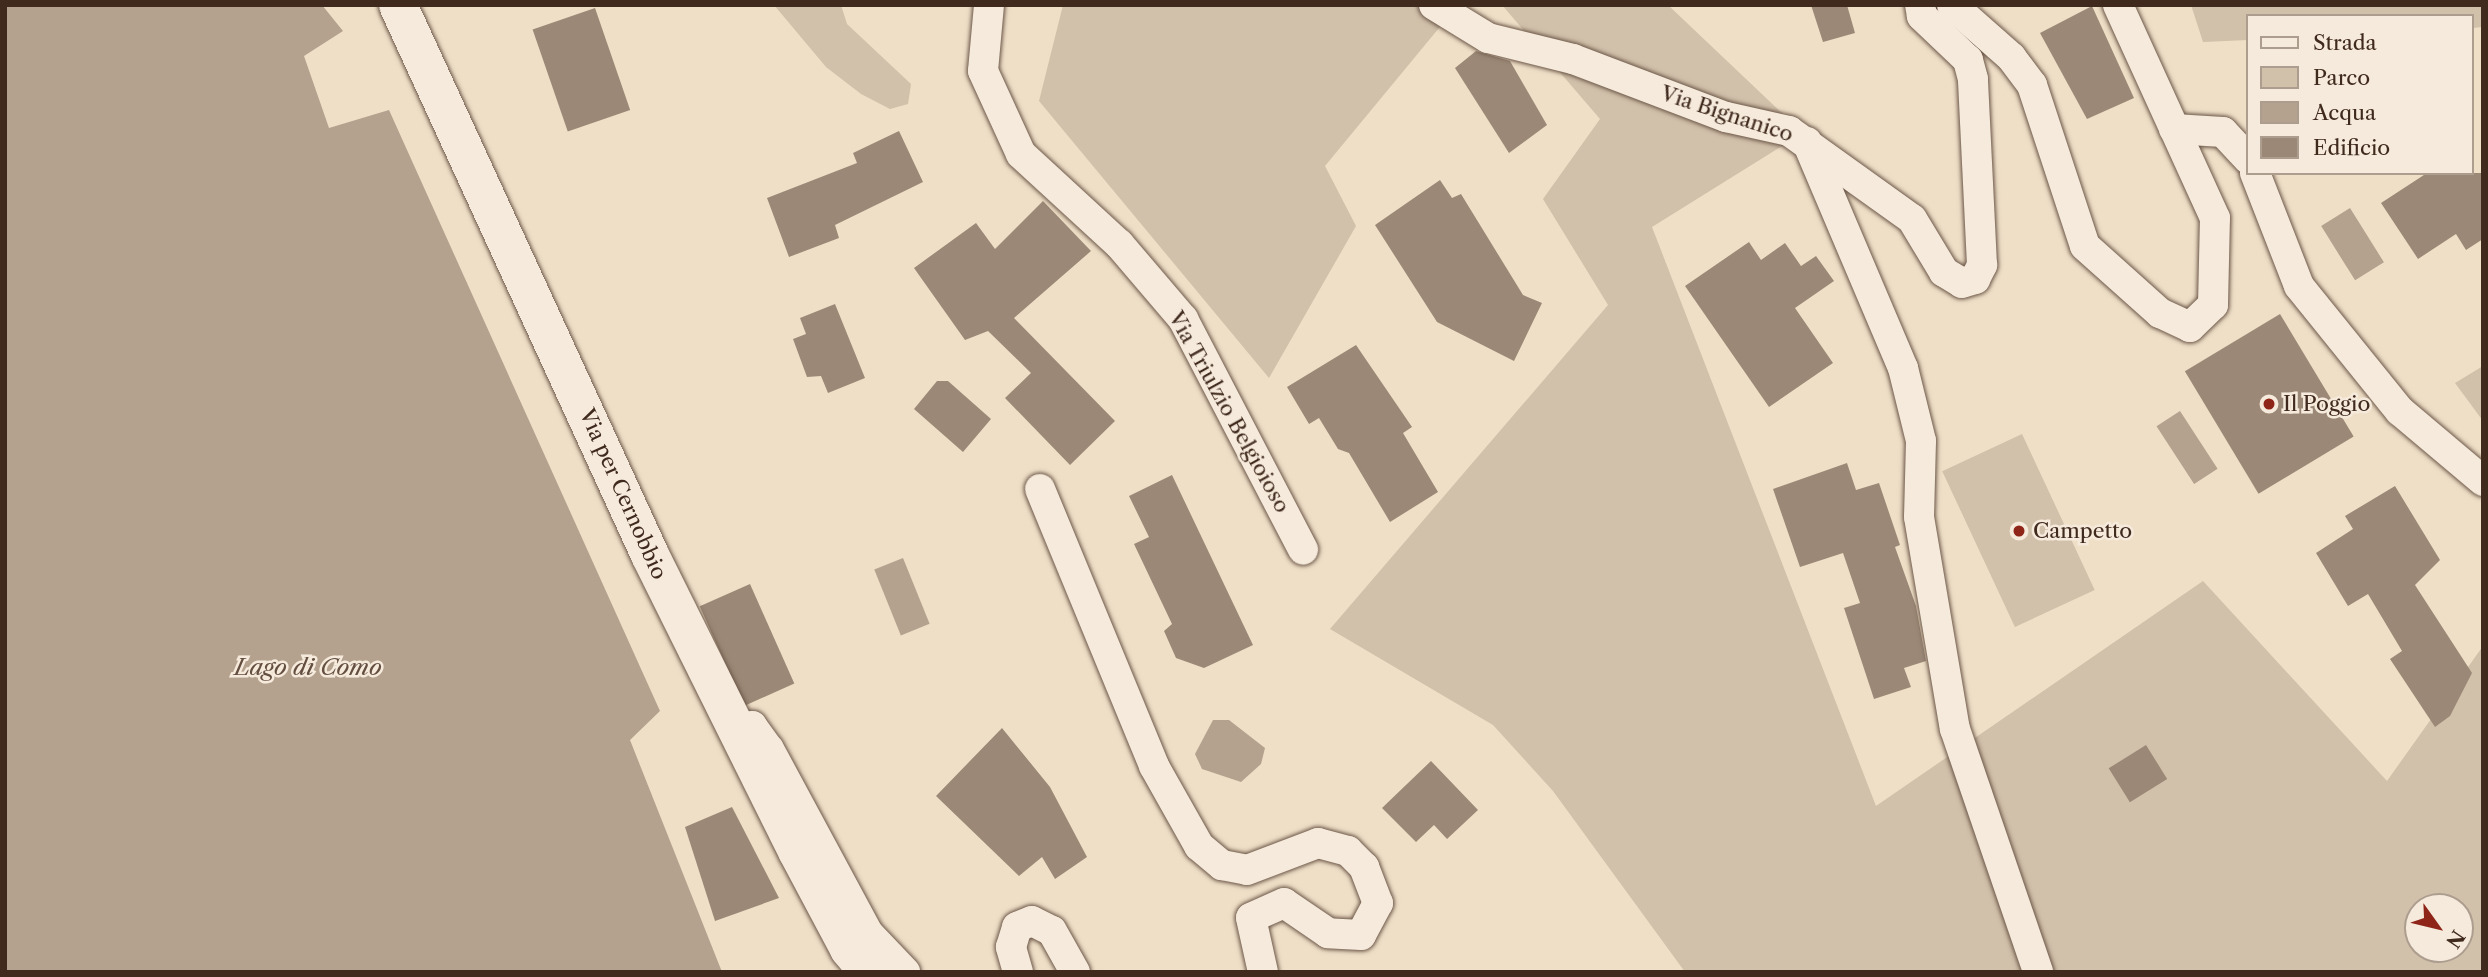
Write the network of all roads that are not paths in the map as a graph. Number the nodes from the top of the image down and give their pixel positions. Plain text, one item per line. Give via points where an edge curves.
1 (398, 5) edge
2 (989, 5) edge
3 (1434, 5) edge
4 (1920, 5) edge
5 (1952, 5) edge
6 (2118, 5) edge
7 (2174, 129) junction
8 (1807, 141) junction
9 (2246, 157) edge
10 (2256, 175) edge
11 (2483, 481) edge
12 (1040, 489) dead end
13 (1303, 550) dead end
14 (738, 733) junction
15 (868, 972) edge
16 (905, 972) edge
17 (1018, 972) edge
18 (1075, 972) edge
19 (1263, 972) edge
20 (2039, 972) edge

1 - 14 main road, Via per Cernobbio
2 - 13 street, Via Triulzio Belgioioso via 983,71 1021,154 1119,244 1183,319
3 - 8 street, Via Bignanico via 1488,38 1573,59
4 - 8 street, Via Bignanico via 1922,16 1968,60 1973,79 1982,265 1975,279 1962,283 1944,272 1912,219
5 - 7 street via 2011,57 2032,85 2085,246 2160,313 2190,327 2213,305 2215,228
6 - 7 street
7 - 9 street via 2223,132
8 - 20 street via 1903,368 1921,441 1919,517 1955,729
10 - 11 street via 2299,286 2400,411
12 - 19 street via 1154,766 1199,846 1222,865 1247,870 1318,844 1348,851 1364,867 1378,902 1361,935 1328,933 1284,903 1251,918
14 - 15 main road, Via per Cernobbio via 849,949
14 - 16 street via 752,726 769,750 868,933
17 - 18 street via 1011,947 1017,927 1032,921 1052,931

